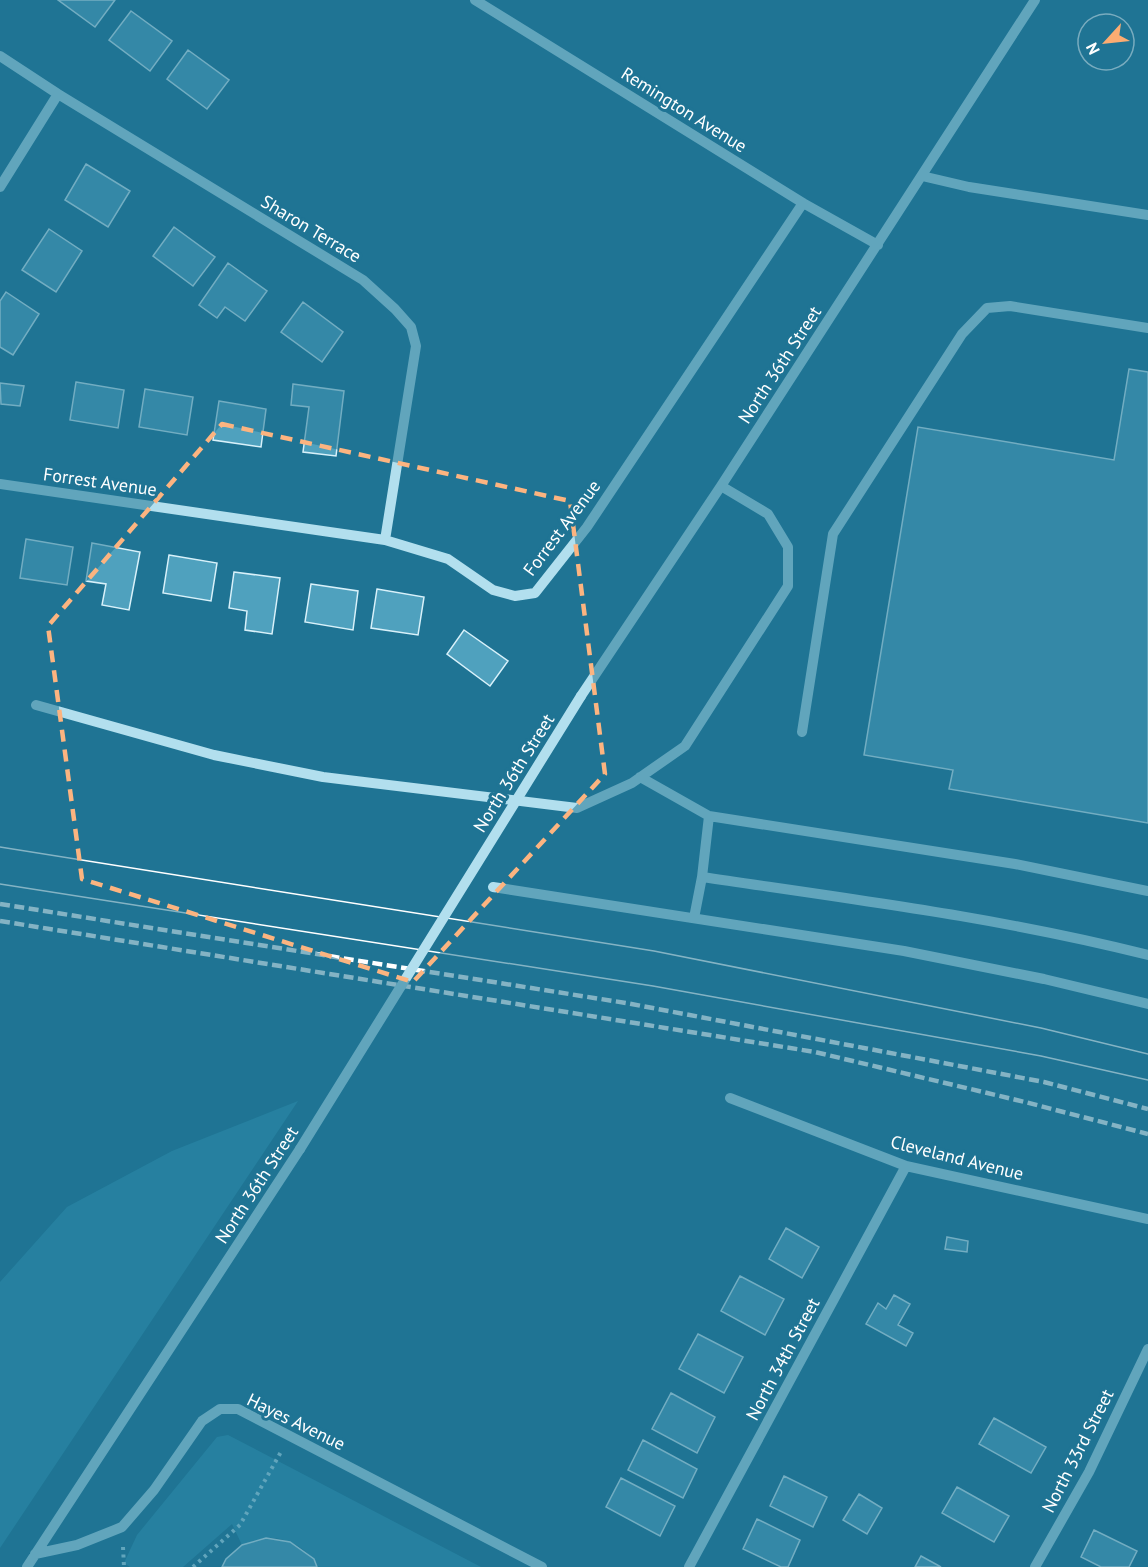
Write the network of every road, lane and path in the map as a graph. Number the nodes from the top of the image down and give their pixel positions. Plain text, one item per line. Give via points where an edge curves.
1 (475, 0) edge
2 (1035, 0) edge
3 (0, 56) edge
4 (57, 94) junction
5 (922, 176) junction
6 (0, 187) edge
7 (803, 203) junction
8 (1148, 215) edge
9 (878, 245) junction
10 (1148, 328) edge
11 (0, 484) edge
12 (721, 486) junction
13 (385, 540) junction
14 (36, 705) dead end
15 (802, 732) dead end
16 (640, 777) junction
17 (710, 816) junction
18 (702, 877) junction
19 (493, 887) dead end
20 (1148, 891) edge
21 (694, 918) junction
22 (1148, 956) edge
23 (1148, 1004) edge
24 (730, 1098) dead end
25 (906, 1166) junction
26 (1148, 1219) edge
27 (1148, 1349) edge
28 (289, 1436) junction
29 (35, 1554) junction
30 (27, 1567) edge
31 (193, 1567) edge
32 (542, 1567) edge
33 (689, 1567) edge
34 (1035, 1567) edge

1 - 7 street, Remington Avenue
2 - 5 street, North 36th Street
3 - 4 street, Sharon Terrace
4 - 6 street
4 - 13 street, Sharon Terrace via 363,280 411,327 416,346
5 - 8 street
5 - 9 street, North 36th Street
7 - 9 street, Remington Avenue
7 - 13 street, Forrest Avenue via 587,527 535,593 514,596 493,590 448,560
9 - 12 street, North 36th Street
10 - 15 street via 1010,306 987,309 962,334 833,534
11 - 13 street, Forrest Avenue
12 - 16 street via 768,514 788,547 788,586 685,746
12 - 29 street, North 36th Street, bridge via 581,696 300,1149
14 - 16 street via 214,754 302,773 477,797 577,808
16 - 17 street
17 - 18 street
17 - 20 street via 1015,864
18 - 21 street
18 - 22 street via 924,910
19 - 21 street
21 - 23 street via 904,951
24 - 25 street, Cleveland Avenue
25 - 26 street, Cleveland Avenue
25 - 33 street, North 34th Street
27 - 34 street, North 33rd Street via 1089,1472
28 - 29 street, Hayes Avenue via 238,1409 220,1409 202,1420 154,1490 122,1527 77,1545
28 - 31 path via 240,1525
28 - 32 street, Hayes Avenue
29 - 30 street, North 36th Street

